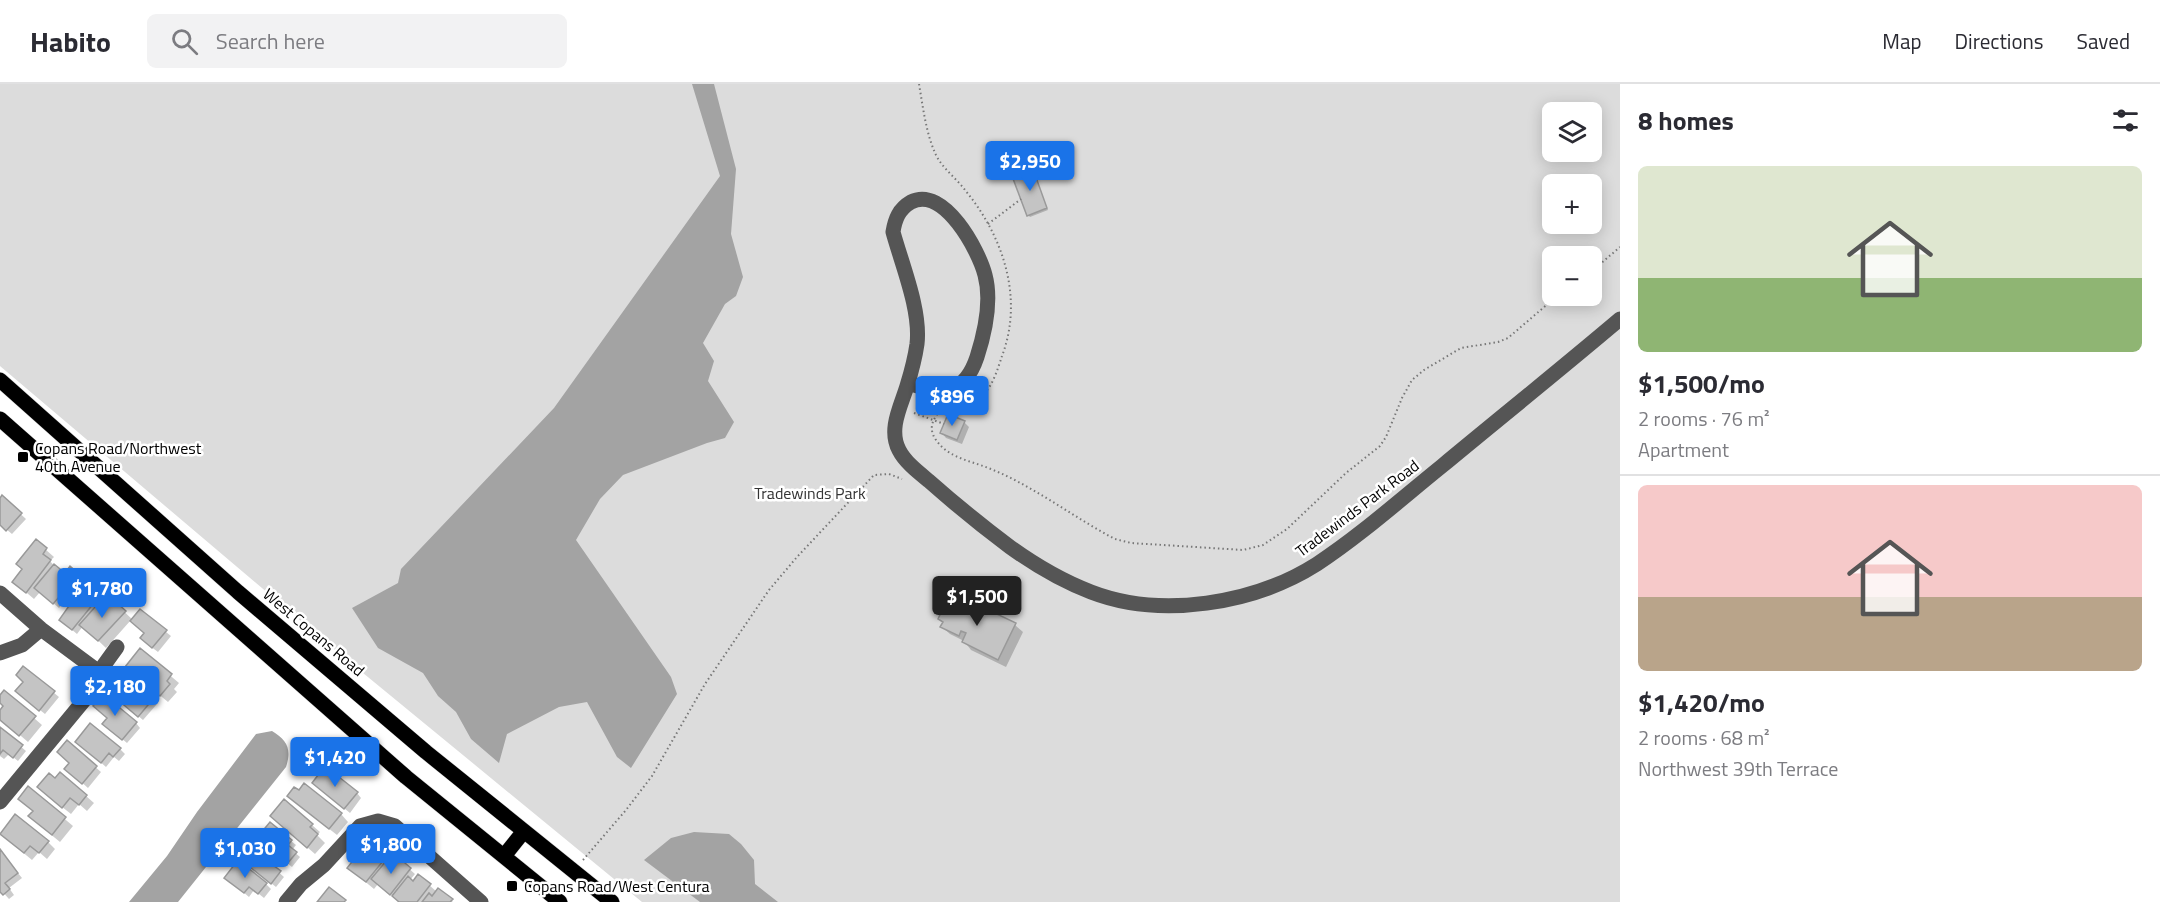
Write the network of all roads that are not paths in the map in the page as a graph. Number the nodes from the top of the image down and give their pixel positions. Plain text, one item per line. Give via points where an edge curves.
1 (1620, 320) edge
2 (0, 380) edge
3 (908, 383) junction
4 (0, 418) edge
5 (0, 593) edge
6 (41, 629) junction
7 (117, 647) dead end
8 (0, 653) edge
9 (99, 672) junction
10 (3, 791) edge
11 (524, 831) junction
12 (504, 856) junction
13 (286, 902) edge
14 (481, 902) edge
15 (560, 902) edge
16 (612, 902) edge

1 - 3 street, Tradewinds Park Road via 1317,564 1249,596 1210,604 1171,606 1094,593 1025,558 909,464 898,448 894,430
2 - 11 main road, West Copans Road via 238,592
3 - 3 street, Tradewinds Park Road via 944,392 965,381 974,368 987,309 986,277 976,251 941,205 928,200 915,200 904,206 895,219 893,232 917,314 917,342
4 - 12 main road via 406,777
5 - 6 street
6 - 8 street via 22,645
6 - 9 street
7 - 9 street
9 - 10 street via 86,698
11 - 12 main road
11 - 16 main road, West Copans Road
12 - 15 main road
13 - 14 street via 360,826 378,821 394,826

